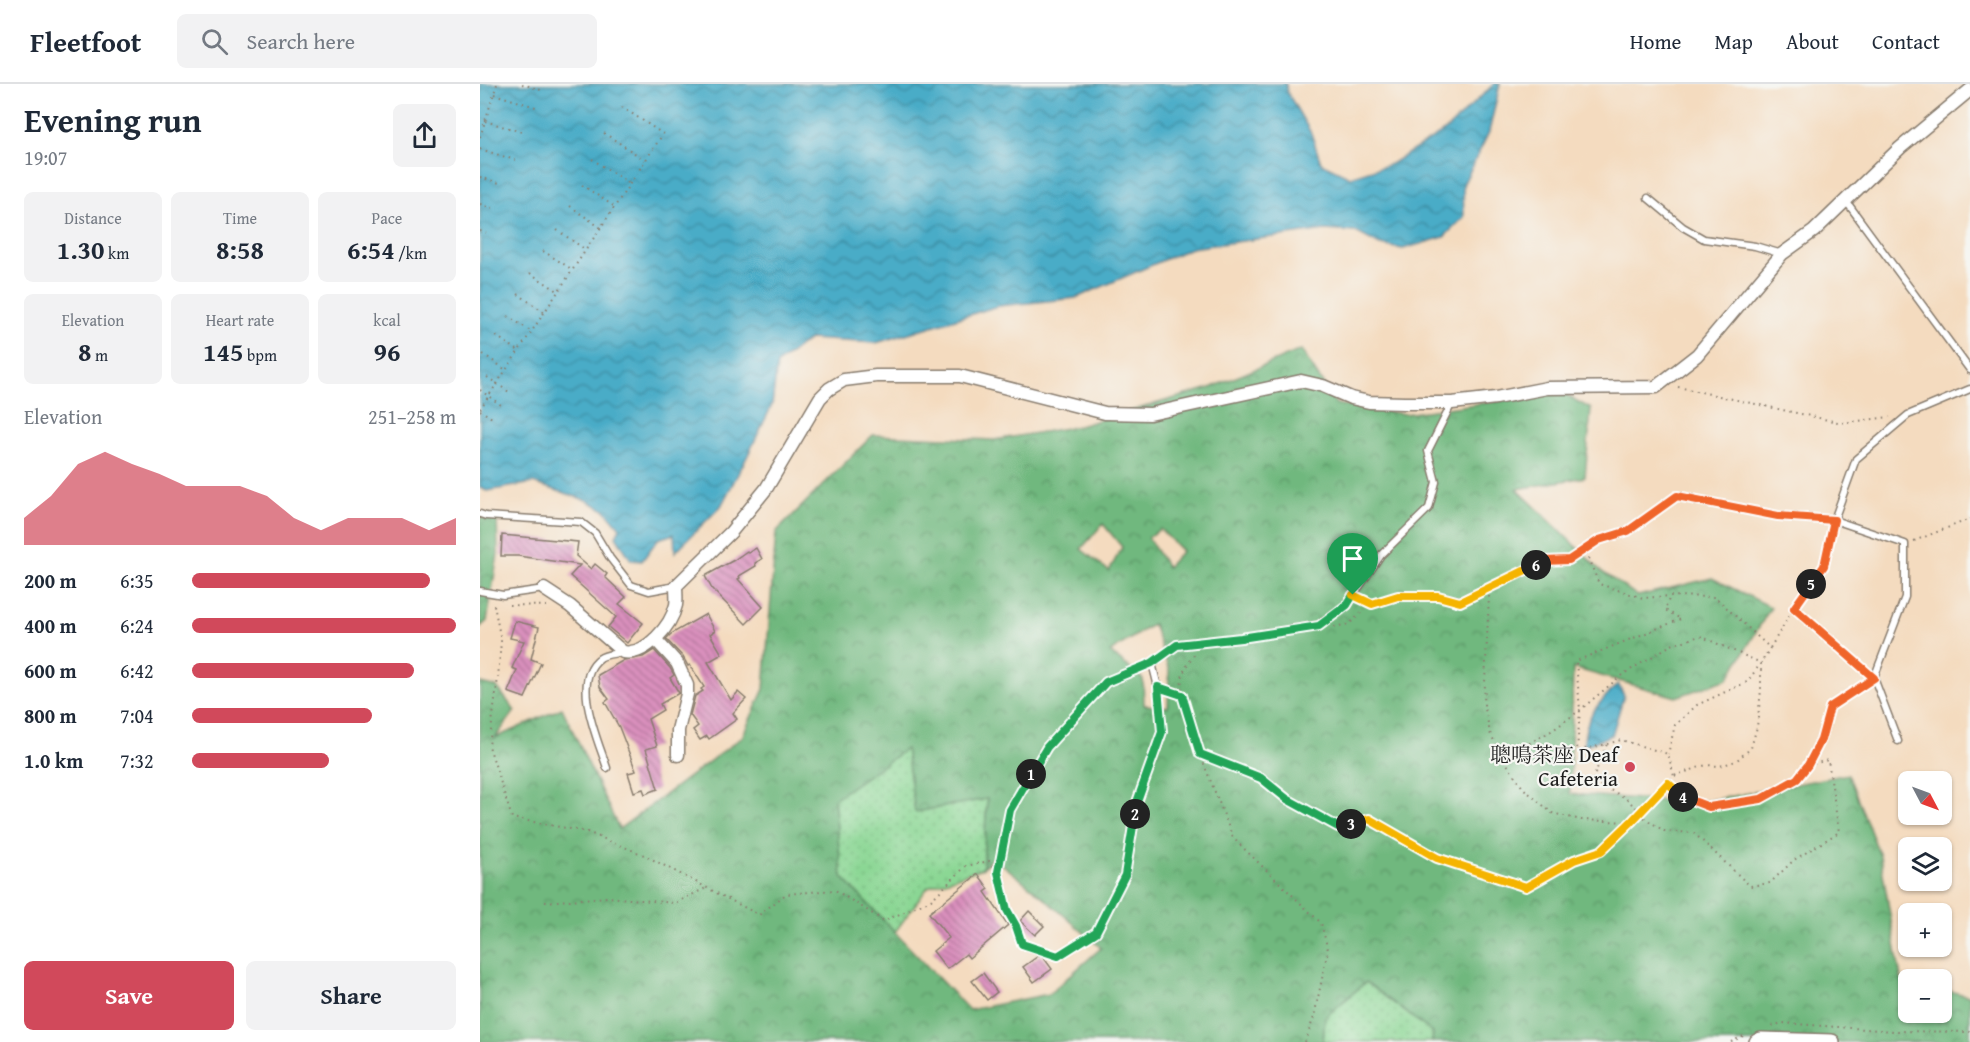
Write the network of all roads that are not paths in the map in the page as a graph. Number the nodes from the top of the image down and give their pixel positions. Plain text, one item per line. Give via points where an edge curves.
1 (1970, 90) edge
2 (1648, 198) dead end
3 (1845, 200) junction
4 (1782, 254) junction
5 (1970, 370) edge
6 (1970, 389) edge
7 (1452, 403) junction
8 (480, 514) edge
9 (1834, 520) junction
10 (676, 586) junction
11 (544, 589) joint
12 (480, 591) edge
13 (1353, 595) junction
14 (656, 639) junction
15 (623, 652) junction
16 (1898, 741) dead end
17 (678, 755) dead end
18 (607, 768) dead end
19 (1096, 932) road end
20 (1758, 1042) edge
21 (1832, 1042) edge

1 - 3 street
2 - 4 lane via 1704,239
3 - 4 street via 1814,231
3 - 5 lane
4 - 7 street via 1697,355 1656,387 1546,388
6 - 9 lane via 1908,415 1856,459
7 - 10 street via 1369,402 1301,381 1150,414 1105,412 960,376 844,380 820,398 766,489 747,513
7 - 13 lane via 1428,451 1436,482 1430,508 1381,555
8 - 10 lane via 581,522 595,533 631,585 649,591
9 - 13 lane via 1778,516 1677,496 1628,531 1599,540 1569,560 1544,561 1460,602 1438,596 1398,596 1372,604
9 - 16 lane via 1905,544 1905,597 1874,678
10 - 14 street via 676,605
11 - 12 lane via 503,595
11 - 15 street
13 - 19 lane via 1347,605 1319,626 1177,645 1152,663 1162,732 1137,802 1125,875
14 - 15 street via 639,651
14 - 17 street via 677,663 687,685 678,730
15 - 18 lane via 601,657 585,680 585,695
20 - 21 street

